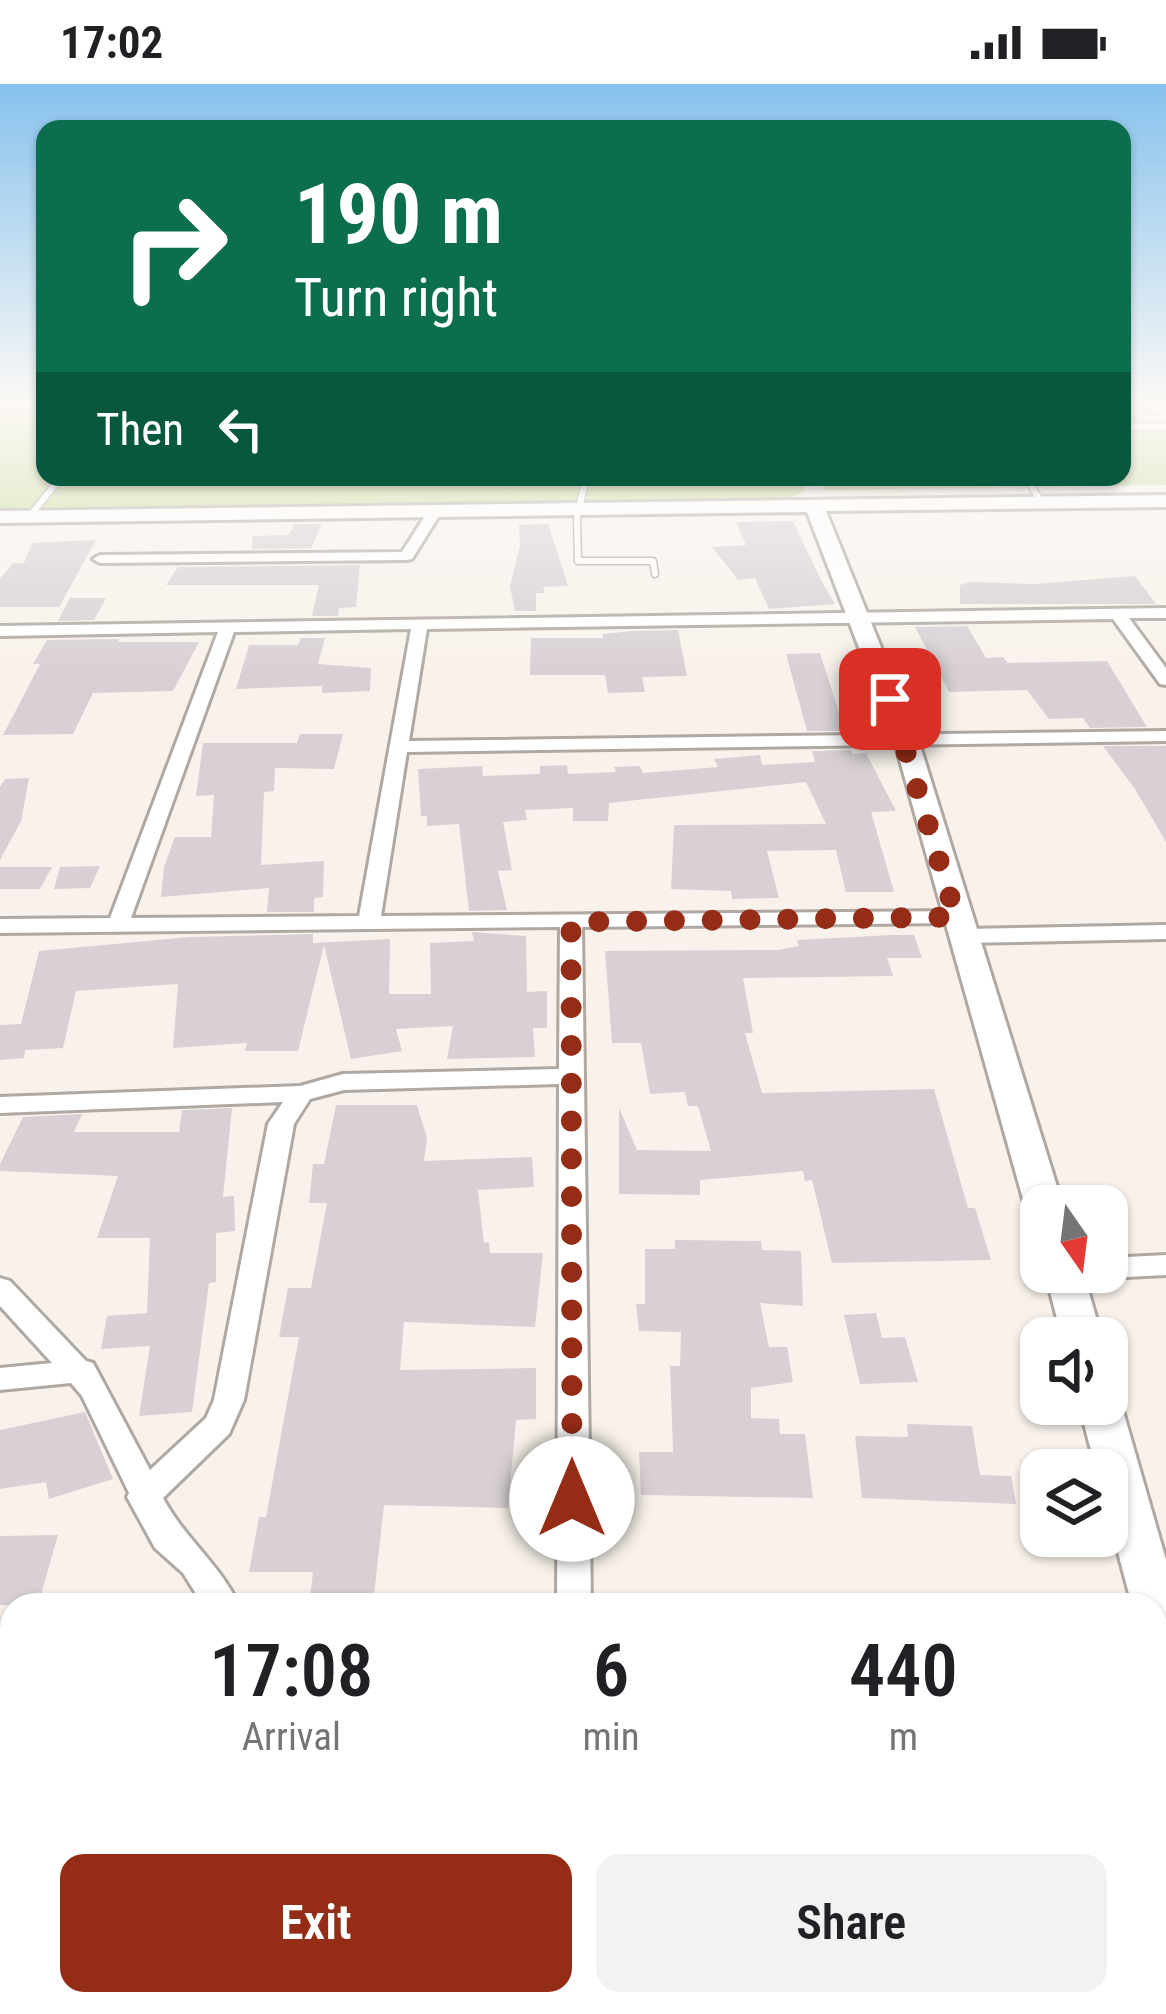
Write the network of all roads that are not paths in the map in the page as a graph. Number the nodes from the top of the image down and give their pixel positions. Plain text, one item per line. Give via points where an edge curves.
1 (47, 494) edge
2 (584, 494) edge
3 (1037, 494) edge
4 (1166, 501) edge
5 (1042, 502) junction
6 (815, 507) junction
7 (582, 509) junction
8 (435, 511) junction
9 (30, 516) junction
10 (0, 517) edge
11 (100, 559) dead end
12 (656, 574) dead end
13 (1166, 613) edge
14 (1118, 614) junction
15 (858, 617) junction
16 (229, 625) junction
17 (420, 625) junction
18 (0, 631) edge
19 (1166, 680) edge
20 (1166, 736) edge
21 (906, 740) junction
22 (399, 747) junction
23 (369, 921) junction
24 (571, 922) junction
25 (118, 925) junction
26 (0, 926) edge
27 (959, 926) junction
28 (1166, 932) edge
29 (572, 1076) junction
30 (302, 1094) junction
31 (0, 1105) edge
32 (1038, 1185) edge
33 (1166, 1264) edge
34 (1128, 1267) edge
35 (0, 1288) edge
36 (82, 1371) junction
37 (0, 1379) edge
38 (1106, 1425) edge
39 (143, 1497) junction
40 (214, 1593) edge
41 (574, 1593) edge
42 (1152, 1593) edge

1 - 9 lane
2 - 7 lane
3 - 5 lane
4 - 5 street
5 - 6 street
6 - 7 street
6 - 15 street
7 - 8 street
7 - 12 lane via 574,523 578,561 653,561
8 - 9 street
8 - 11 street via 407,556
9 - 10 street
13 - 14 street
14 - 15 street
14 - 19 street
15 - 17 street
15 - 21 street
16 - 17 street
16 - 18 street
16 - 25 street
17 - 22 street
20 - 21 street
21 - 22 street
21 - 27 street
22 - 23 street
23 - 24 street
23 - 25 street
24 - 27 street
24 - 29 street
25 - 26 street
27 - 28 street
27 - 32 street
29 - 30 street via 343,1082
29 - 41 street
30 - 31 street
30 - 39 street via 281,1124 229,1400 218,1425
33 - 34 street
35 - 36 street
36 - 37 street
36 - 39 street
38 - 42 street
39 - 40 street

